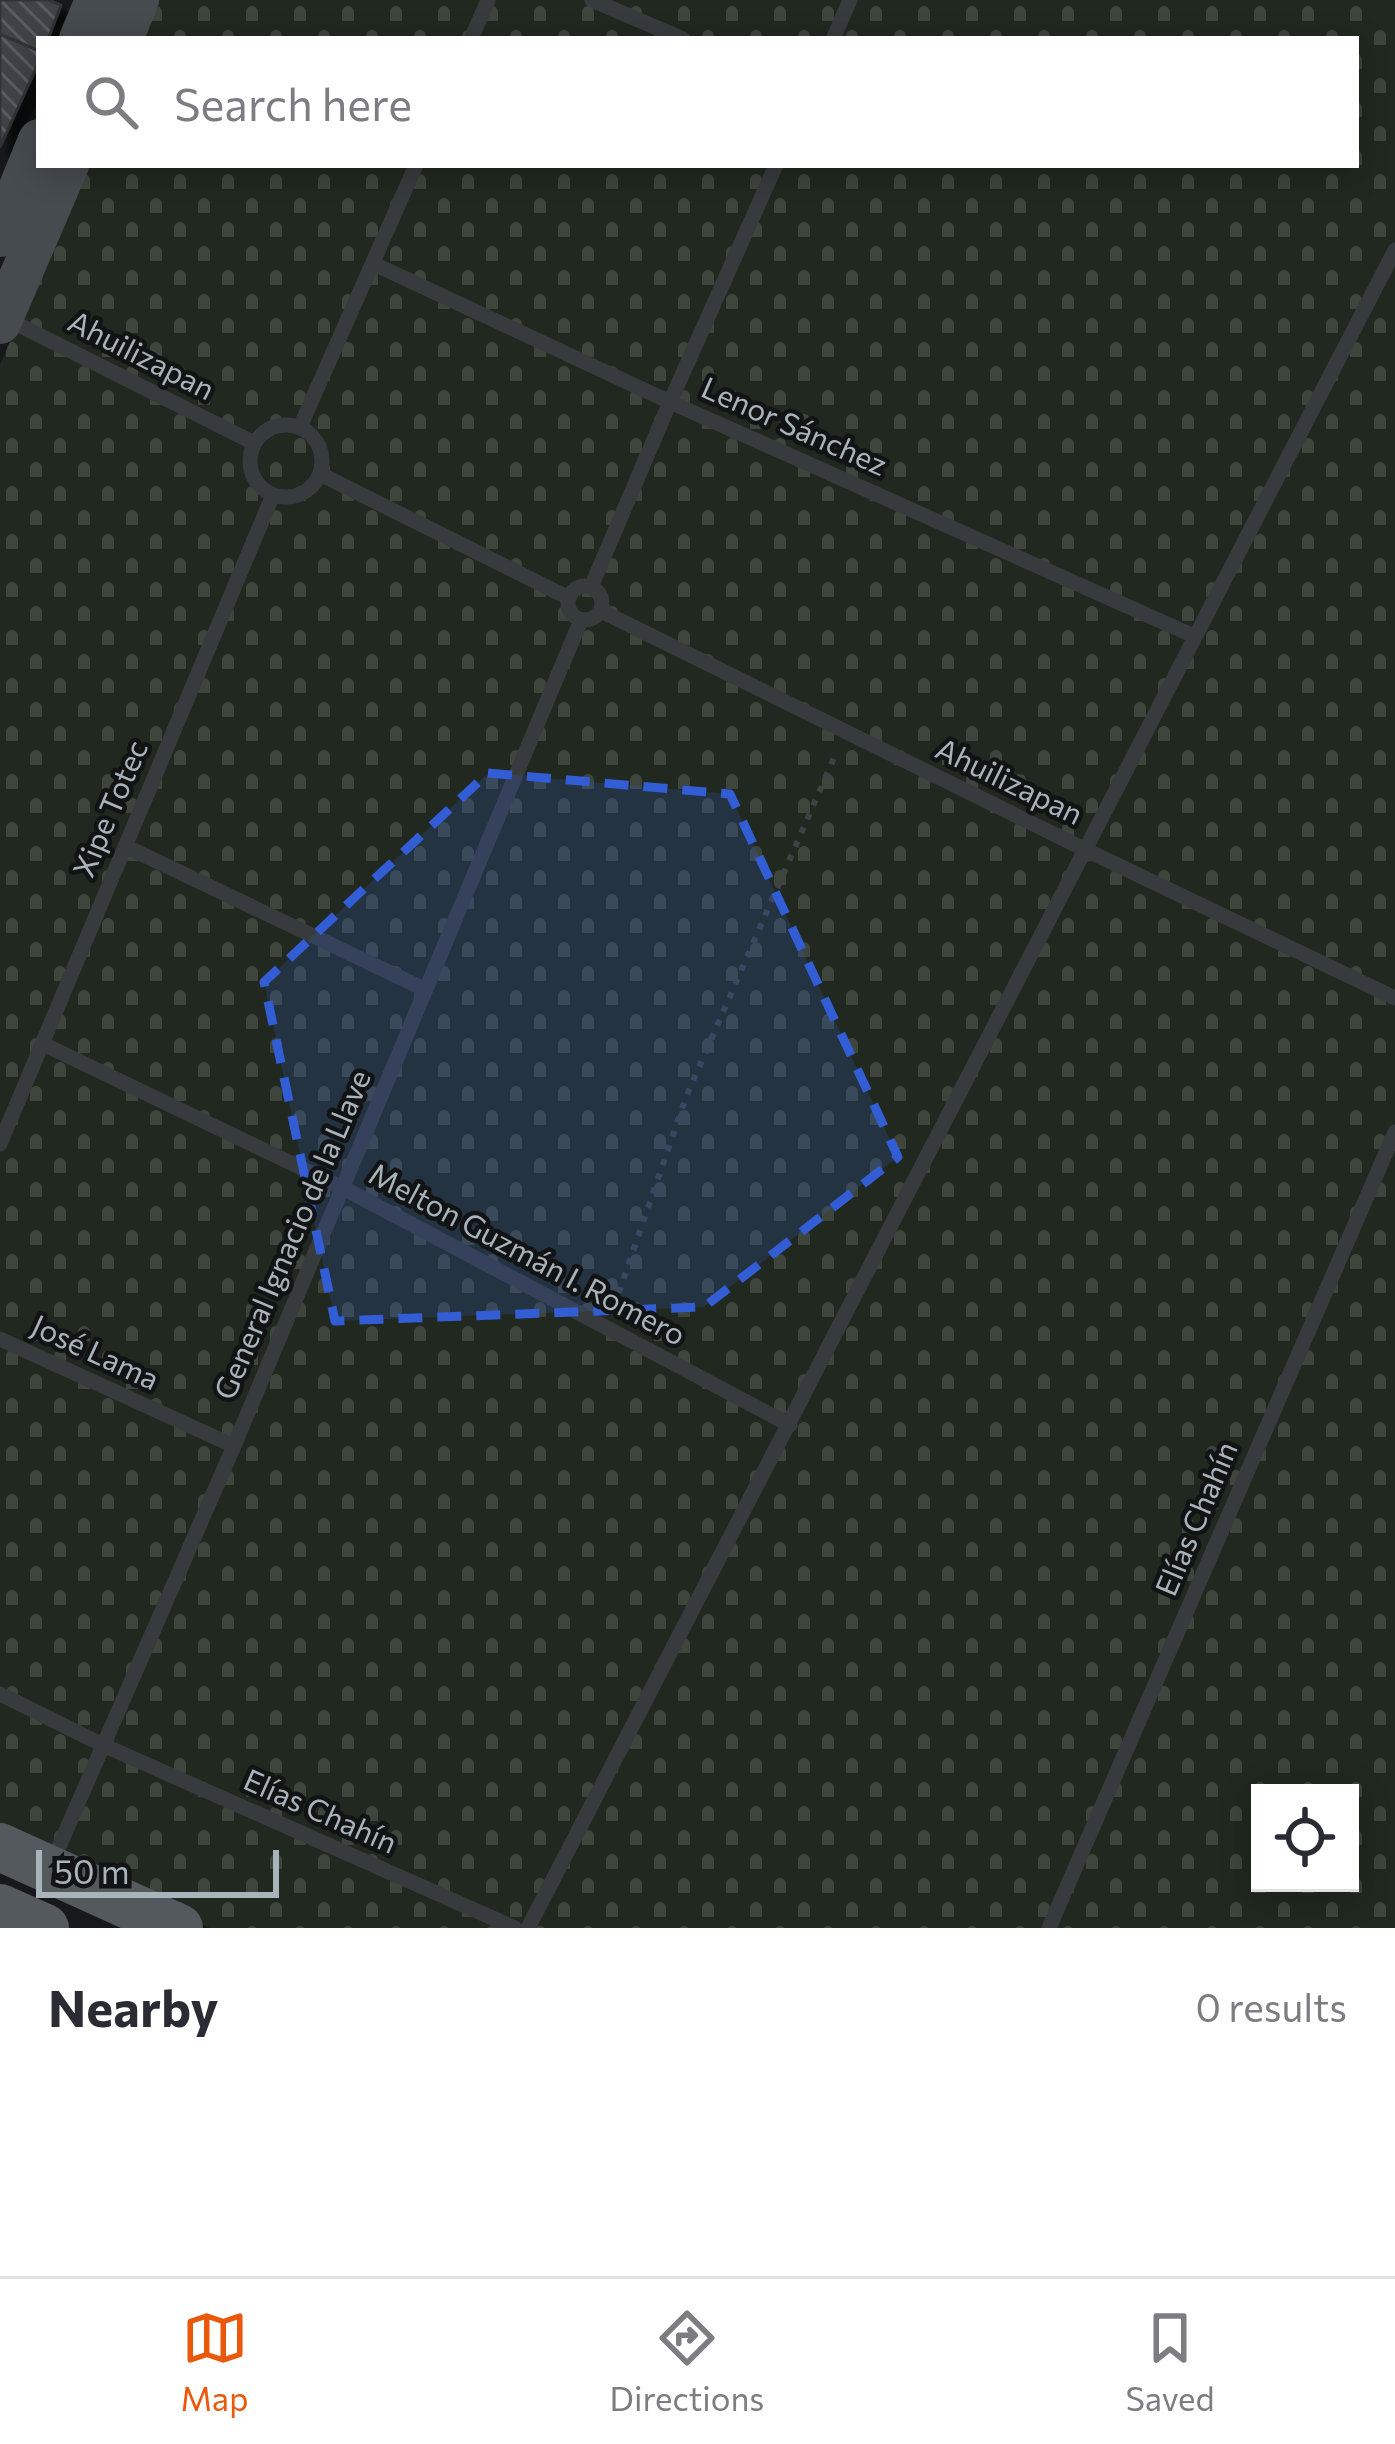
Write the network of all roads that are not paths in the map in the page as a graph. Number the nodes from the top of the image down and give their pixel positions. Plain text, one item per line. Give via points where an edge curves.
1 (96, 0) edge
2 (138, 0) edge
3 (488, 0) edge
4 (592, 0) edge
5 (850, 0) edge
6 (81, 36) edge
7 (123, 36) edge
8 (472, 36) edge
9 (676, 36) edge
10 (833, 36) edge
11 (36, 147) edge
12 (67, 168) edge
13 (415, 168) edge
14 (775, 168) edge
15 (0, 236) edge
16 (1395, 250) edge
17 (374, 264) junction
18 (1, 320) edge
19 (670, 401) junction
20 (300, 427) junction
21 (254, 443) junction
22 (320, 473) junction
23 (273, 495) junction
24 (591, 586) junction
25 (569, 598) junction
26 (601, 611) junction
27 (581, 620) junction
28 (1194, 636) junction
29 (125, 846) junction
30 (1084, 849) junction
31 (424, 989) junction
32 (1395, 998) edge
33 (43, 1044) junction
34 (1395, 1132) edge
35 (0, 1144) edge
36 (343, 1188) junction
37 (0, 1339) edge
38 (790, 1425) junction
39 (234, 1446) junction
40 (0, 1694) edge
41 (103, 1745) junction
42 (0, 1846) edge
43 (50, 1868) junction
44 (0, 1875) edge
45 (0, 1908) edge
46 (45, 1928) edge
47 (116, 1928) edge
48 (179, 1928) edge
49 (514, 1928) edge
50 (528, 1928) edge
51 (1049, 1928) edge

1 - 6 main road
2 - 7 main road
3 - 8 lane
4 - 9 lane
5 - 10 lane
11 - 15 main road
12 - 18 main road
13 - 17 lane
14 - 19 lane
16 - 28 lane
17 - 19 lane, Lenor Sánchez
17 - 20 lane
18 - 21 lane, Ahuilizapan
19 - 24 lane
19 - 28 lane, Lenor Sánchez
20 - 21 lane via 278,425
20 - 22 lane via 319,444
21 - 23 lane via 255,481
22 - 23 lane via 297,496
22 - 25 lane
23 - 29 lane, Xipe Totec
24 - 25 lane
24 - 26 lane
25 - 27 lane
26 - 27 lane
26 - 30 lane, Ahuilizapan
27 - 31 lane, General Ignacio de la Llave
28 - 30 lane
29 - 31 lane
29 - 33 lane, Xipe Totec
30 - 32 lane, Ahuilizapan
30 - 38 lane
31 - 36 lane, General Ignacio de la Llave
33 - 35 lane, Xipe Totec
33 - 36 lane, Melton Guzmán I. Romero
34 - 51 lane, Elías Chahín
36 - 38 lane, Melton Guzmán I. Romero
36 - 39 lane, General Ignacio de la Llave
37 - 39 lane, José Lama
38 - 50 lane
39 - 41 lane, General Ignacio de la Llave
40 - 41 lane, Elías Chahín
41 - 43 lane, General Ignacio de la Llave
41 - 49 lane, Elías Chahín
42 - 43 main road
43 - 48 main road
44 - 47 main road
45 - 46 main road

